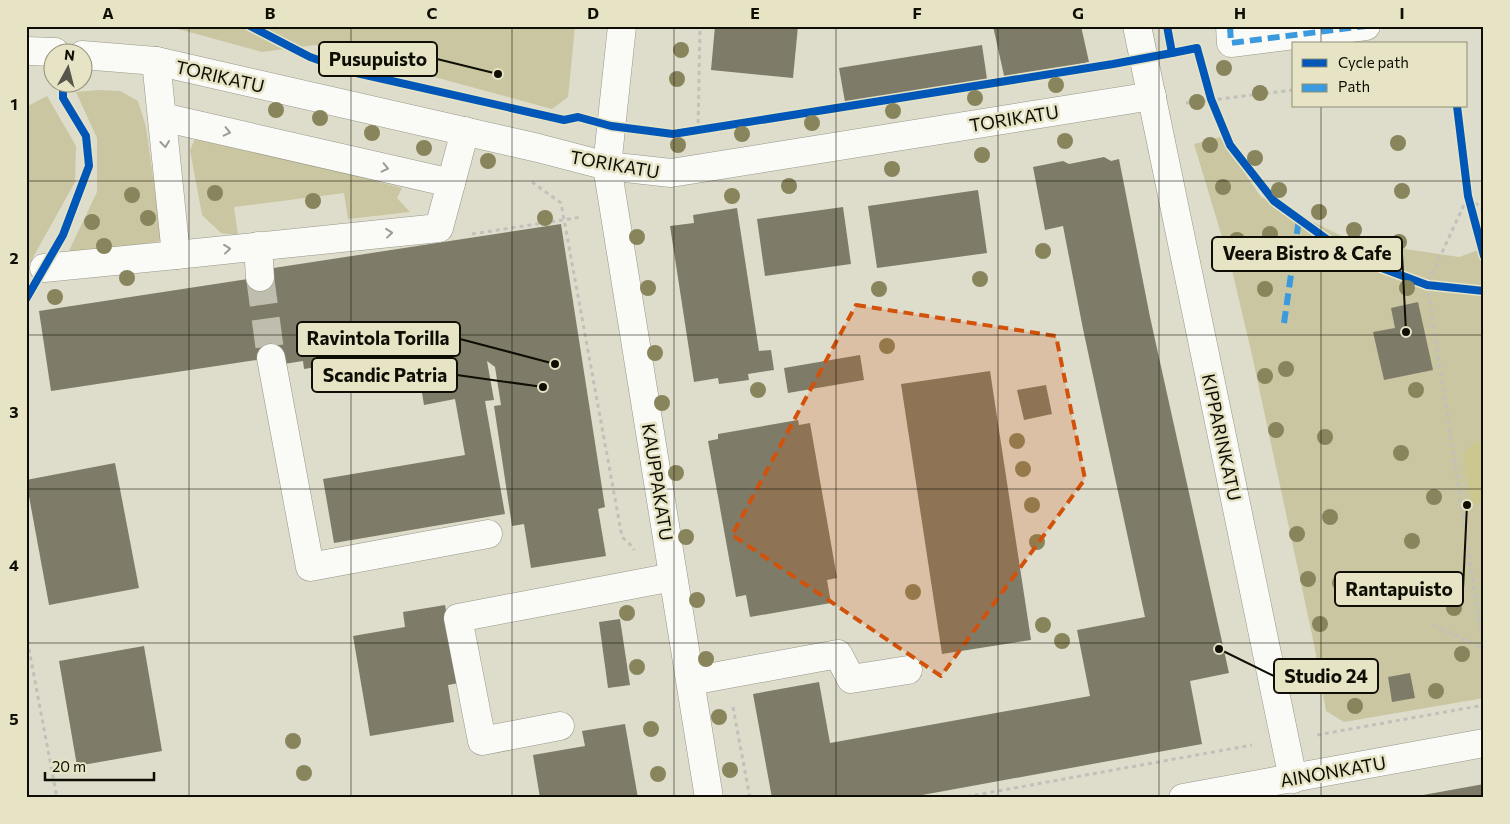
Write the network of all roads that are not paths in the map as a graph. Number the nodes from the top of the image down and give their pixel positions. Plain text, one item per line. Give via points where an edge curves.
1 (622, 26) edge
2 (1137, 26) edge
3 (1230, 26) edge
4 (1366, 26) edge
5 (26, 51) edge
6 (42, 52) edge
7 (92, 55) edge
8 (156, 61) junction
9 (1152, 96) junction
10 (162, 117) junction
11 (465, 132) junction
12 (607, 166) junction
13 (451, 183) junction
14 (258, 246) junction
15 (176, 255) junction
16 (44, 268) road end
17 (260, 277) tunnel mouth
18 (271, 358) tunnel mouth
19 (488, 534) dead end
20 (674, 577) junction
21 (908, 670) dead end
22 (691, 681) junction
23 (560, 726) dead end
24 (1484, 743) edge
25 (1293, 779) junction
26 (710, 798) edge
27 (1183, 798) edge

1 - 12 street, KAUPPAKATU
2 - 9 street, KIPPARINKATU
3 - 4 street via 1231,43
5 - 6 street
7 - 8 street, TORIKATU
8 - 10 street
8 - 11 street, TORIKATU
9 - 12 street, TORIKATU via 671,173
9 - 25 street, KIPPARINKATU
10 -> 13 street
10 -> 15 street
11 - 12 street, TORIKATU
11 - 13 street
12 - 20 street, KAUPPAKATU
14 -> 13 street via 439,228
15 -> 14 street
14 - 17 street
15 - 16 street
18 - 19 street via 310,567
20 - 22 street, KAUPPAKATU
20 - 23 street via 458,618 482,741
21 - 22 street via 851,679 838,654
22 - 26 street, KAUPPAKATU
24 - 25 street, AINONKATU
25 - 27 street, AINONKATU

